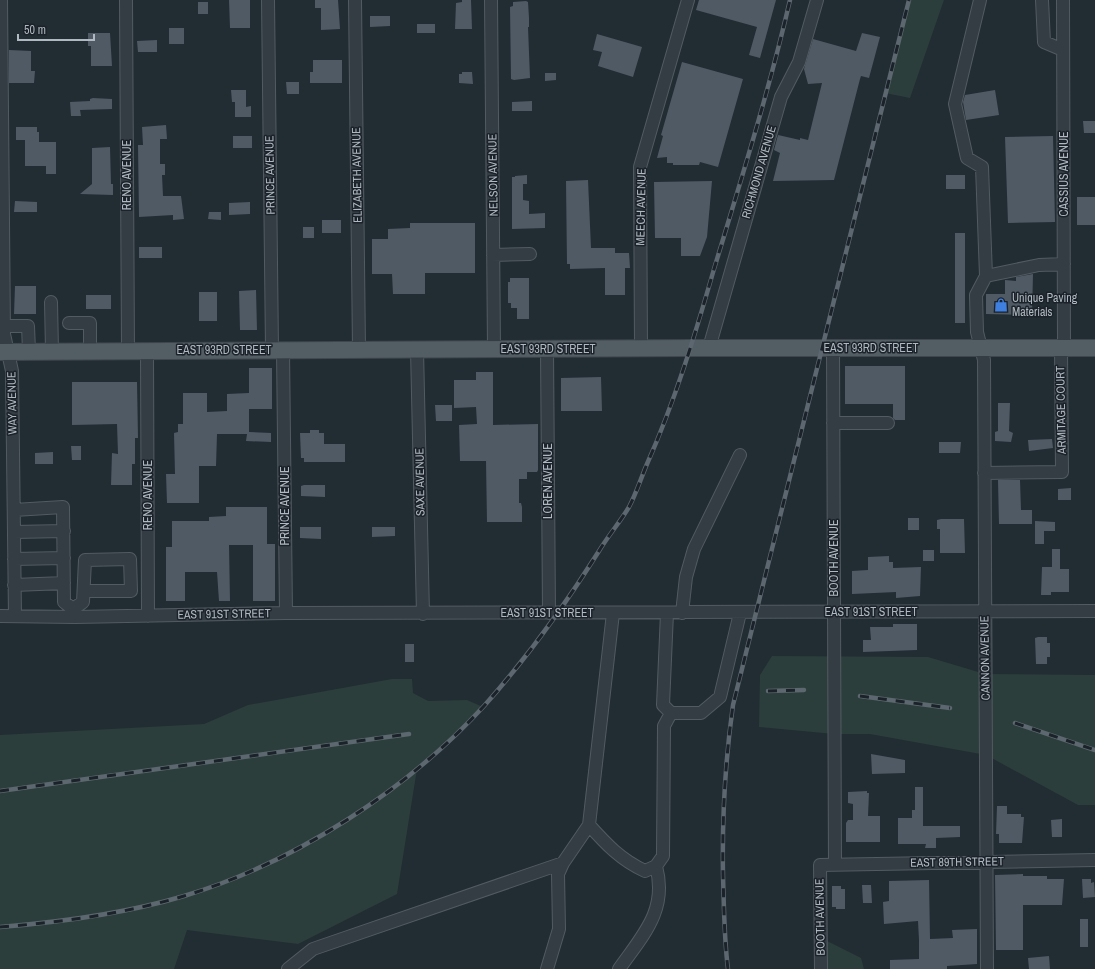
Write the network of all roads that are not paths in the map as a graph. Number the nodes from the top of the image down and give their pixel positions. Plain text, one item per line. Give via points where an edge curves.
1 (1, 0) edge
2 (126, 0) edge
3 (268, 0) edge
4 (355, 0) edge
5 (491, 0) edge
6 (688, 0) edge
7 (817, 0) edge
8 (980, 0) edge
9 (1042, 0) edge
10 (1063, 0) edge
11 (1063, 50) junction
12 (1, 96) edge
13 (530, 254) dead end
14 (494, 255) junction
15 (1064, 264) junction
16 (986, 276) junction
17 (51, 302) dead end
18 (69, 323) dead end
19 (4, 326) junction
20 (641, 348) junction
21 (709, 348) junction
22 (833, 348) junction
23 (980, 348) junction
24 (1063, 348) junction
25 (1095, 348) edge
26 (494, 349) junction
27 (547, 349) junction
28 (278, 350) junction
29 (359, 350) junction
30 (417, 350) junction
31 (52, 351) junction
32 (90, 351) junction
33 (128, 351) junction
34 (147, 351) junction
35 (4, 352) edge
36 (29, 352) junction
37 (888, 422) dead end
38 (833, 423) junction
39 (740, 455) dead end
40 (984, 473) junction
41 (14, 510) junction
42 (64, 531) junction
43 (14, 532) junction
44 (64, 558) junction
45 (14, 559) junction
46 (64, 584) junction
47 (14, 585) junction
48 (84, 591) junction
49 (984, 611) junction
50 (1095, 611) edge
51 (834, 612) junction
52 (74, 613) junction
53 (549, 613) junction
54 (667, 613) junction
55 (682, 613) junction
56 (740, 613) junction
57 (286, 614) junction
58 (423, 614) junction
59 (613, 614) junction
60 (0, 616) edge
61 (15, 616) junction
62 (148, 616) junction
63 (671, 713) junction
64 (589, 825) junction
65 (1095, 860) edge
66 (987, 862) junction
67 (563, 863) junction
68 (820, 865) joint
69 (835, 865) junction
70 (656, 866) junction
71 (288, 969) edge
72 (547, 969) edge
73 (619, 969) edge
74 (821, 969) edge
75 (987, 969) edge

1 - 12 street, WAY AVENUE
2 - 33 street, RENO AVENUE
3 - 28 street, PRINCE AVENUE
4 - 29 street, ELIZABETH AVENUE
5 - 14 street, NELSON AVENUE
6 - 20 street, MEECH AVENUE via 640,167
7 - 21 street, RICHMOND AVENUE via 799,62 781,97
8 - 16 street via 954,104 967,158 982,167
9 - 11 street via 1044,42
10 - 11 street, CASSIUS AVENUE
11 - 15 street, CASSIUS AVENUE
12 - 19 street, WAY AVENUE
13 - 14 street
14 - 26 street, NELSON AVENUE
15 - 16 street via 1039,265
15 - 24 street, CASSIUS AVENUE
16 - 23 street, CANNON AVENUE via 976,295
17 - 31 street
18 - 32 street via 94,323
19 - 35 street, WAY AVENUE
19 - 36 street via 28,326
20 - 21 main road, EAST 93RD STREET
20 - 27 main road, EAST 93RD STREET
21 - 22 main road, EAST 93RD STREET
22 - 23 main road, EAST 93RD STREET
22 - 38 street, BOOTH AVENUE
23 - 24 main road, EAST 93RD STREET
23 - 40 street, CANNON AVENUE via 984,360
24 - 25 main road, EAST 93RD STREET
24 - 40 street, ARMITAGE COURT via 1062,472
26 - 27 main road, EAST 93RD STREET
26 - 30 main road, EAST 93RD STREET
27 - 53 street, LOREN AVENUE
28 - 29 main road, EAST 93RD STREET
28 - 34 main road, EAST 93RD STREET
28 - 57 street, PRINCE AVENUE
29 - 30 main road, EAST 93RD STREET
30 - 58 street, SAXE AVENUE
31 - 32 main road, EAST 93RD STREET
31 - 36 main road, EAST 93RD STREET
32 - 33 main road, EAST 93RD STREET
33 - 34 main road, EAST 93RD STREET
34 - 62 street, RENO AVENUE
35 - 36 main road, EAST 93RD STREET
35 - 41 street, WAY AVENUE via 12,370
37 - 38 street
38 - 51 street, BOOTH AVENUE
39 - 55 street via 694,549 686,577
40 - 49 street, CANNON AVENUE
41 - 42 street via 63,507
41 - 43 street, WAY AVENUE
42 - 43 street
42 - 44 street
43 - 45 street, WAY AVENUE
44 - 45 street
44 - 46 street
45 - 47 street, WAY AVENUE
46 - 47 street
46 - 52 street via 64,602
47 - 61 street, WAY AVENUE
48 - 48 street via 85,560 130,559 131,591
48 - 52 street via 83,602
49 - 50 street, EAST 91ST STREET
49 - 51 street, EAST 91ST STREET
49 - 66 street, CANNON AVENUE
51 - 56 street, EAST 91ST STREET
51 - 69 street, BOOTH AVENUE
52 - 61 street, EAST 91ST STREET
52 - 62 street, EAST 91ST STREET
53 - 58 street, EAST 91ST STREET
53 - 59 street, EAST 91ST STREET
54 - 55 street, EAST 91ST STREET
54 - 59 street, EAST 91ST STREET
54 - 63 street via 663,705
55 - 56 street, EAST 91ST STREET
56 - 63 street via 720,698 701,713
57 - 58 street, EAST 91ST STREET
57 - 62 street, EAST 91ST STREET
59 - 64 street
60 - 61 street, EAST 91ST STREET
63 - 70 street via 664,726 664,846 663,856
64 - 67 street
64 - 70 street via 628,864 645,871
65 - 66 street, EAST 89TH STREET
66 - 69 street, EAST 89TH STREET
66 - 75 street, CANNON AVENUE
67 - 71 street via 312,949
67 - 72 street via 558,874 557,888 559,929
68 - 69 street, EAST 89TH STREET
68 - 74 street, BOOTH AVENUE
70 - 73 street via 660,882 656,911 650,925

